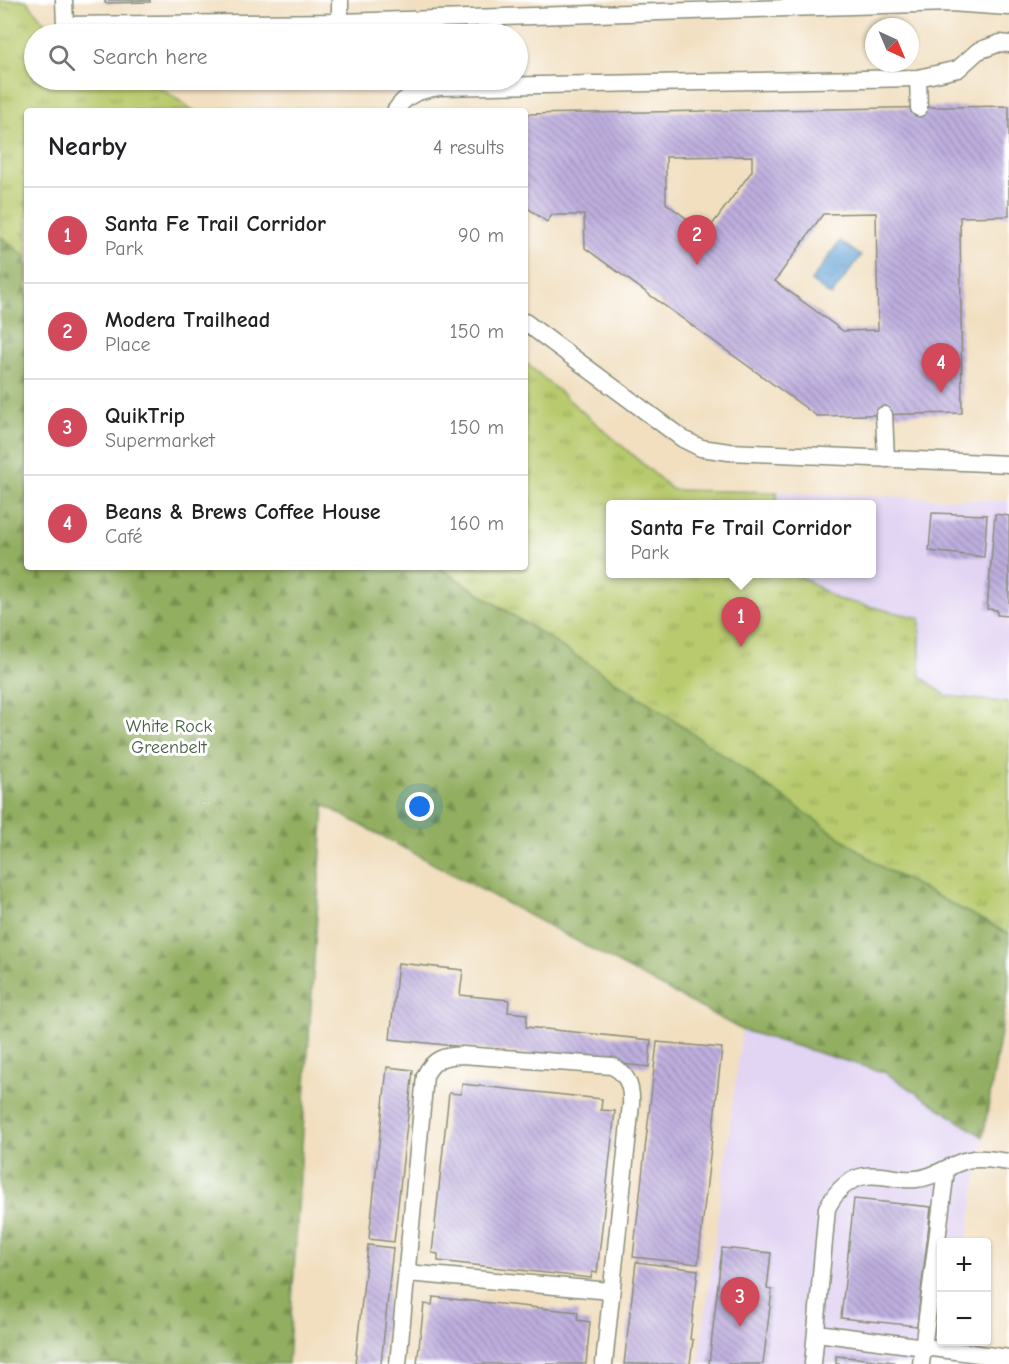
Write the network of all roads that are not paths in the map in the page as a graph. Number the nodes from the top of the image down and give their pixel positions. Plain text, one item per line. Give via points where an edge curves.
1 (64, 0) edge
2 (340, 0) edge
3 (1009, 7) edge
4 (340, 22) junction
5 (65, 24) edge
6 (157, 24) edge
7 (1009, 44) edge
8 (918, 78) junction
9 (528, 85) edge
10 (422, 90) edge
11 (397, 108) edge
12 (919, 108) dead end
13 (528, 324) edge
14 (884, 415) dead end
15 (886, 459) junction
16 (1009, 464) edge
17 (1009, 1162) edge
18 (946, 1170) junction
19 (407, 1273) junction
20 (611, 1291) junction
21 (817, 1333) junction
22 (922, 1356) edge
23 (1009, 1358) edge
24 (398, 1364) edge
25 (604, 1364) edge
26 (813, 1364) edge

1 - 5 lane
2 - 4 lane
3 - 4 lane via 950,3
4 - 6 lane
7 - 8 lane via 978,51 958,69
8 - 9 lane
8 - 12 lane
10 - 11 lane
13 - 15 lane via 683,439 701,448
14 - 15 lane
15 - 16 lane
17 - 18 lane via 979,1158
18 - 21 lane via 914,1179 865,1176 835,1194 827,1208
18 - 22 lane
19 - 20 lane
19 - 20 lane via 424,1083 432,1063 462,1055 612,1066 624,1075 632,1090
19 - 24 lane
20 - 25 lane
21 - 22 lane
21 - 26 lane
22 - 23 lane

